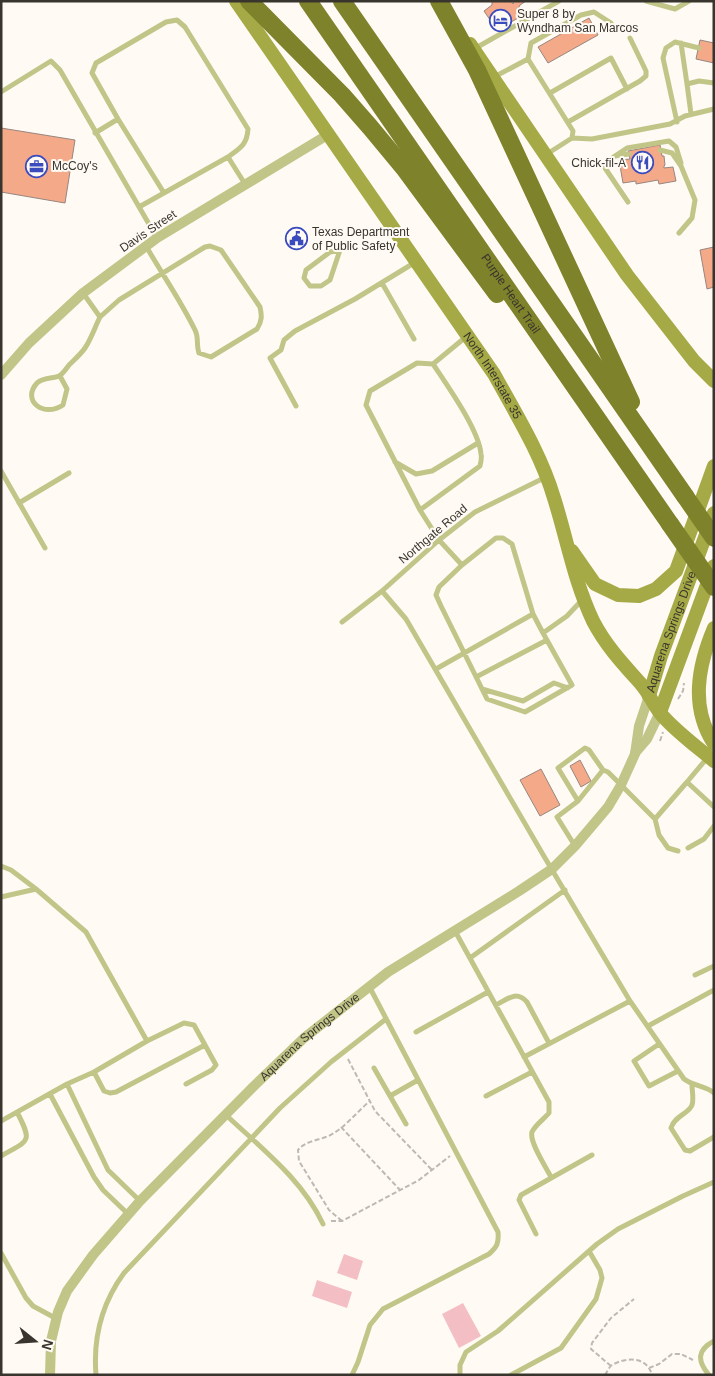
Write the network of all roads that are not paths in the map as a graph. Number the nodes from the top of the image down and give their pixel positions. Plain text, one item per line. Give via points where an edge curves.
1 (236, 1) edge
2 (249, 1) edge
3 (308, 1) edge
4 (342, 1) edge
5 (440, 1) edge
6 (559, 1) edge
7 (646, 1) edge
8 (689, 1) edge
9 (612, 23) dead end
10 (630, 38) dead end
11 (680, 43) junction
12 (699, 48) dead end
13 (471, 51) junction
14 (528, 59) junction
15 (494, 78) junction
16 (714, 83) edge
17 (687, 84) junction
18 (627, 89) junction
19 (1, 92) edge
20 (550, 93) junction
21 (714, 109) edge
22 (691, 114) junction
23 (118, 119) junction
24 (568, 122) junction
25 (677, 122) junction
26 (96, 133) junction
27 (329, 134) junction
28 (572, 138) junction
29 (660, 150) dead end
30 (629, 154) dead end
31 (544, 155) junction
32 (616, 156) junction
33 (228, 157) junction
34 (681, 166) junction
35 (245, 184) junction
36 (164, 193) junction
37 (628, 202) dead end
38 (139, 206) junction
39 (679, 233) dead end
40 (157, 238) junction
41 (348, 245) dead end
42 (146, 246) junction
43 (340, 250) junction
44 (417, 261) junction
45 (162, 274) junction
46 (382, 282) junction
47 (83, 293) junction
48 (100, 317) junction
49 (468, 336) junction
50 (414, 339) dead end
51 (694, 361) junction
52 (434, 364) junction
53 (714, 365) edge
54 (1, 375) edge
55 (60, 376) junction
56 (714, 381) edge
57 (296, 406) dead end
58 (478, 443) junction
59 (395, 461) junction
60 (663, 465) junction
61 (714, 466) edge
62 (1, 471) edge
63 (69, 473) dead end
64 (546, 477) junction
65 (648, 493) junction
66 (19, 503) junction
67 (420, 510) junction
68 (714, 513) edge
69 (714, 538) edge
70 (439, 540) junction
71 (566, 542) junction
72 (45, 548) dead end
73 (462, 565) junction
74 (714, 566) edge
75 (714, 587) edge
76 (382, 591) junction
77 (583, 598) junction
78 (533, 614) junction
79 (342, 622) dead end
80 (714, 628) edge
81 (543, 633) junction
82 (547, 640) junction
83 (463, 654) junction
84 (436, 669) junction
85 (476, 677) junction
86 (568, 688) junction
87 (482, 689) junction
88 (649, 696) junction
89 (660, 712) junction
90 (635, 754) junction
91 (712, 754) edge
92 (603, 770) junction
93 (687, 782) junction
94 (621, 785) junction
95 (578, 801) junction
96 (714, 807) edge
97 (655, 819) junction
98 (714, 826) edge
99 (575, 846) junction
100 (688, 848) dead end
101 (678, 851) dead end
102 (1, 866) edge
103 (552, 869) junction
104 (36, 889) junction
105 (565, 890) junction
106 (1, 898) edge
107 (454, 930) junction
108 (470, 958) junction
109 (714, 966) edge
110 (695, 975) dead end
111 (369, 986) junction
112 (714, 990) edge
113 (488, 992) junction
114 (630, 1001) junction
115 (496, 1005) junction
116 (386, 1019) junction
117 (648, 1026) junction
118 (416, 1032) dead end
119 (146, 1041) junction
120 (549, 1044) junction
121 (659, 1044) junction
122 (205, 1045) junction
123 (524, 1057) junction
124 (374, 1068) dead end
125 (678, 1071) junction
126 (94, 1072) junction
127 (532, 1072) junction
128 (418, 1080) junction
129 (67, 1084) junction
130 (186, 1084) dead end
131 (714, 1084) edge
132 (692, 1085) junction
133 (707, 1088) junction
134 (714, 1093) edge
135 (50, 1094) junction
136 (390, 1096) junction
137 (486, 1096) dead end
138 (17, 1112) junction
139 (226, 1114) junction
140 (1, 1121) edge
141 (406, 1124) dead end
142 (714, 1137) edge
143 (251, 1138) junction
144 (592, 1155) dead end
145 (1, 1156) edge
146 (551, 1177) junction
147 (714, 1182) edge
148 (140, 1201) junction
149 (129, 1215) junction
150 (322, 1223) road end
151 (536, 1234) dead end
152 (589, 1251) junction
153 (1, 1253) edge
154 (57, 1319) junction
155 (714, 1341) edge
156 (50, 1375) edge
157 (96, 1375) edge
158 (352, 1375) edge
159 (460, 1375) edge
160 (511, 1375) edge
161 (709, 1375) edge

1 - 27 main road, North Interstate 35
2 - 65 highway via 342,95 392,154
3 - 65 highway, Purple Heart Trail
4 - 60 highway
5 - 13 highway
6 - 13 lane
7 - 8 lane via 675,9
9 - 14 lane via 594,12 581,15 531,43
10 - 18 lane via 646,76
11 - 12 lane
11 - 17 lane
11 - 25 lane via 675,42 666,48 663,58
13 - 15 main road
13 - 60 highway via 619,379
14 - 15 lane
14 - 20 lane
15 - 31 main road
16 - 17 lane via 699,81
17 - 22 lane
18 - 20 lane via 611,58
18 - 24 lane
19 - 26 lane via 51,61 60,70
20 - 24 lane
21 - 22 lane
22 - 25 lane
23 - 26 lane
23 - 33 lane via 92,73 96,63 166,22 177,20 185,27 248,129 247,140
23 - 36 lane
24 - 28 lane via 573,130
25 - 28 lane via 592,139
26 - 38 lane
27 - 35 street, Davis Street
27 - 44 main road, North Interstate 35
28 - 31 lane
29 - 34 lane via 672,154
30 - 32 lane
31 - 51 main road via 627,275
32 - 34 lane via 627,148 669,141 676,147
32 - 37 lane via 605,164 605,168
33 - 35 lane
33 - 36 lane
34 - 39 lane via 696,200 692,218
35 - 40 street, Davis Street
36 - 38 lane
38 - 40 lane
40 - 42 street, Davis Street
41 - 43 lane
42 - 45 lane
42 - 47 street, Davis Street
43 - 43 lane via 330,252 306,270 304,278 310,286 321,286 330,280
44 - 46 lane
44 - 49 main road, North Interstate 35
45 - 45 lane via 197,333 197,347 204,356 211,357 258,329 262,315 260,307 221,250 204,247
45 - 48 lane via 119,300
46 - 50 lane
46 - 57 lane via 295,331 284,340 281,350 270,358
47 - 48 lane
47 - 54 street, Davis Street via 29,343
48 - 55 lane via 84,349
49 - 52 lane
49 - 64 main road, North Interstate 35 via 494,374
51 - 53 main road
51 - 56 main road
52 - 58 lane via 459,403
52 - 59 lane via 417,363 370,391 366,405
55 - 55 lane via 37,383 31,394 38,407 48,411 63,405 67,389
58 - 59 lane via 432,472 416,474
58 - 67 lane via 480,466
59 - 67 lane
60 - 69 highway, bridge
61 - 71 main road via 676,571 656,589 639,596 618,595 595,584
62 - 66 lane
63 - 66 lane
64 - 70 lane, Northgate Road via 475,512
64 - 71 main road, North Interstate 35
65 - 75 highway, Purple Heart Trail, bridge
66 - 72 lane
67 - 70 lane
68 - 88 main road, Aquarena Springs Drive
70 - 73 lane
70 - 76 lane, Northgate Road
71 - 77 main road, North Interstate 35
73 - 78 lane via 496,538 512,544
73 - 83 lane via 439,587 436,595
74 - 89 main road, Aquarena Springs Drive
76 - 79 lane, Northgate Road
76 - 84 lane via 406,619
77 - 81 lane via 567,616
77 - 88 main road, North Interstate 35 via 611,651
78 - 81 lane
78 - 83 lane
80 - 91 main road via 701,665 698,691
81 - 82 lane
82 - 85 lane
82 - 86 lane via 572,685
83 - 84 lane
83 - 85 lane
84 - 103 lane
85 - 87 lane
86 - 87 lane via 554,683 523,701
86 - 87 lane via 525,712 487,699
88 - 89 main road, North Interstate 35
88 - 90 street, Aquarena Springs Drive via 639,726
89 - 90 street, Aquarena Springs Drive via 647,739
89 - 91 main road, North Interstate 35
90 - 94 street, Aquarena Springs Drive
91 - 93 lane
92 - 94 lane
92 - 95 lane
92 - 95 lane via 585,748 558,768
93 - 96 lane
93 - 97 lane
94 - 97 lane
94 - 99 street, Aquarena Springs Drive via 608,807
95 - 99 lane via 557,817
97 - 101 lane via 659,835 668,848
98 - 100 lane via 704,839
99 - 103 street, Aquarena Springs Drive
102 - 104 lane
103 - 105 lane
103 - 107 street, Aquarena Springs Drive
104 - 106 lane
104 - 119 lane via 86,932
105 - 108 lane
105 - 114 lane
107 - 108 lane
107 - 111 street, Aquarena Springs Drive
108 - 113 lane
109 - 110 lane
111 - 116 lane
111 - 139 street, Aquarena Springs Drive via 304,1038
112 - 117 lane
113 - 115 lane
113 - 118 lane
114 - 117 lane
114 - 120 lane
115 - 120 lane via 517,995 522,996
115 - 123 lane
116 - 128 lane
116 - 143 lane via 343,1052
117 - 121 lane
119 - 122 lane via 190,1023
119 - 126 lane
120 - 123 lane
121 - 125 lane
121 - 125 lane via 634,1061 649,1086
122 - 126 lane via 116,1092 104,1091
122 - 130 lane via 216,1065
123 - 127 lane
124 - 136 lane
125 - 132 lane
126 - 129 lane
127 - 137 lane
127 - 146 lane via 550,1108 532,1131 533,1144
128 - 136 lane
128 - 158 lane via 498,1232 498,1244 489,1254 383,1309 370,1325
129 - 135 lane
129 - 148 lane via 108,1170
131 - 133 lane
132 - 133 lane
132 - 142 lane via 692,1106 673,1122 671,1128 685,1150 690,1152
133 - 134 lane
135 - 138 lane
135 - 149 lane via 94,1177
136 - 141 lane
138 - 140 lane
138 - 145 lane via 27,1139
139 - 143 lane
139 - 148 street, Aquarena Springs Drive
143 - 150 lane via 308,1197
143 - 157 lane via 118,1282 97,1336
144 - 146 lane
146 - 151 lane via 525,1191 519,1200
147 - 152 lane via 618,1229
148 - 149 street, Aquarena Springs Drive
149 - 154 street, Aquarena Springs Drive via 92,1255 67,1291
152 - 159 lane via 498,1331 466,1352 460,1365
152 - 160 lane via 602,1278 596,1299 561,1348
153 - 154 lane via 26,1298 33,1306
154 - 156 street, Aquarena Springs Drive via 51,1341
155 - 161 lane via 703,1348 700,1355

